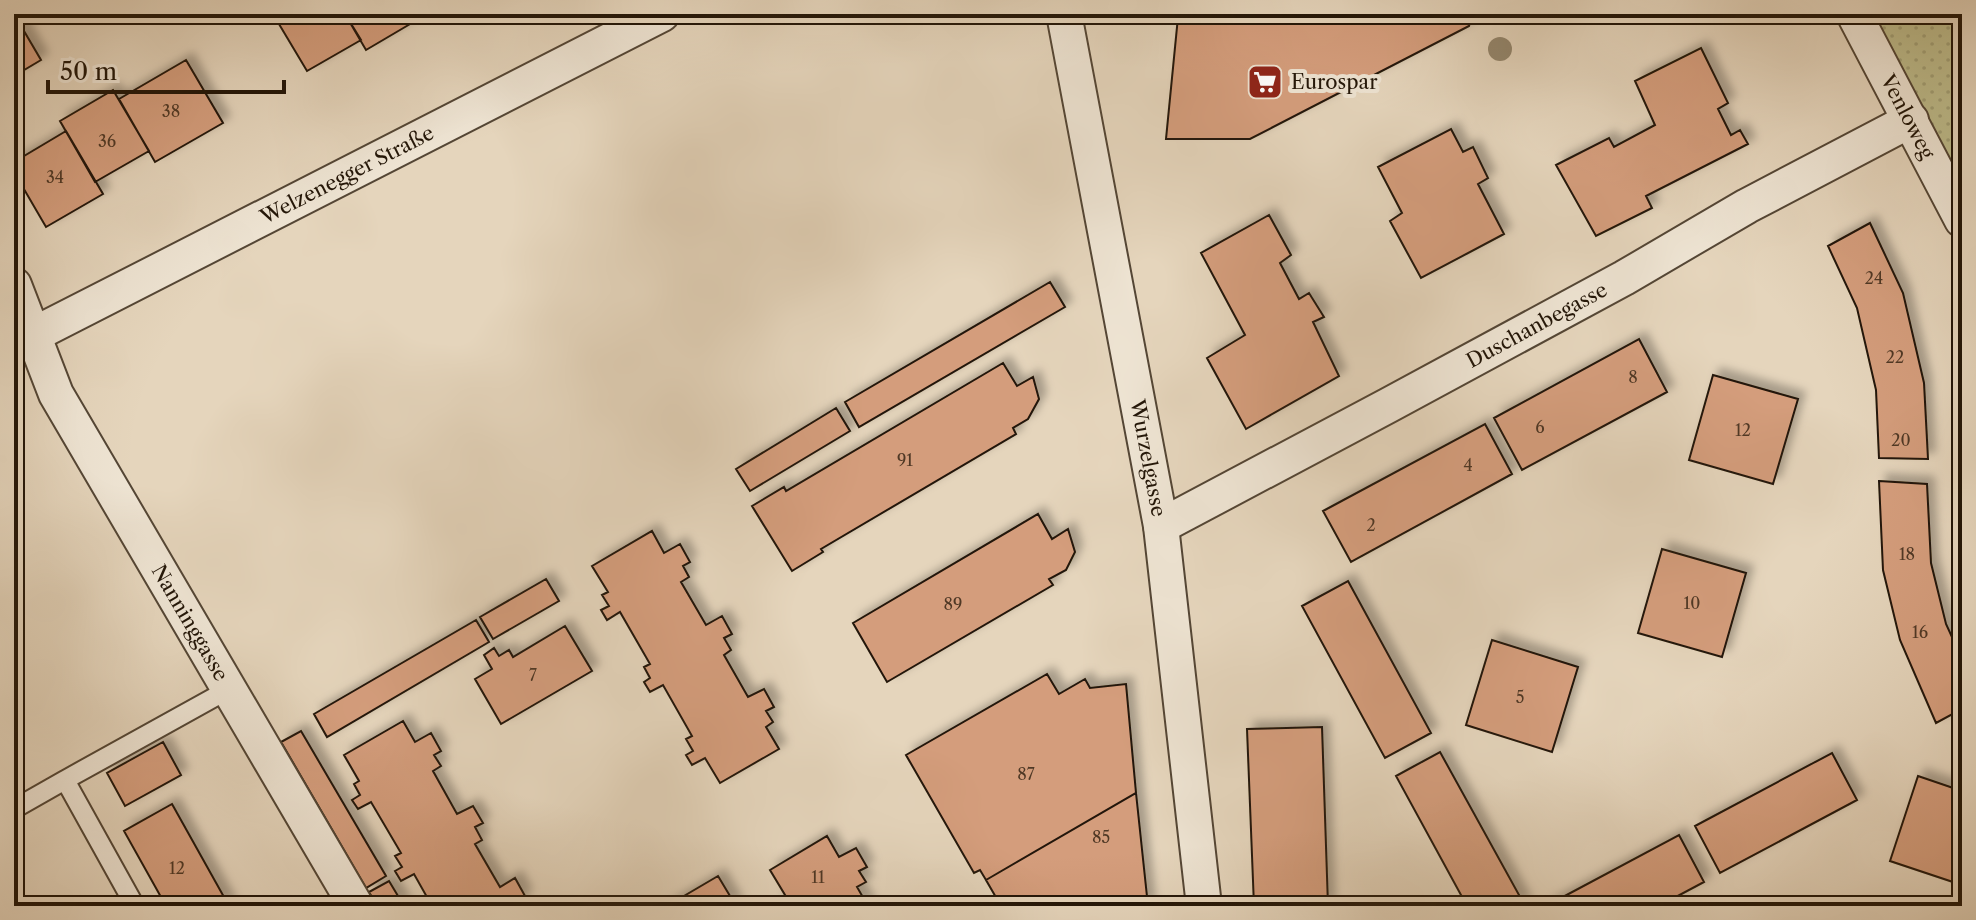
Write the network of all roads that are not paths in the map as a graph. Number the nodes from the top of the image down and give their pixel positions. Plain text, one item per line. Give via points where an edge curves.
1 (662, 14) edge
2 (1064, 14) edge
3 (1854, 14) edge
4 (1911, 120) junction
5 (1962, 220) edge
6 (14, 285) edge
7 (20, 344) edge
8 (1161, 526) junction
9 (231, 688) junction
10 (65, 780) junction
11 (14, 809) edge
12 (135, 906) edge
13 (356, 906) edge
14 (1204, 906) edge

1 - 7 street, Welzenegger Straße
2 - 8 street, Wurzelgasse
3 - 4 street, Venloweg
4 - 5 street, Venloweg
4 - 8 street, Duschanbegasse
6 - 7 street, Nanninggasse
7 - 9 street, Nanninggasse via 56,394
8 - 14 street, Wurzelgasse
9 - 10 lane
9 - 13 street, Nanninggasse
10 - 11 lane
10 - 12 lane

